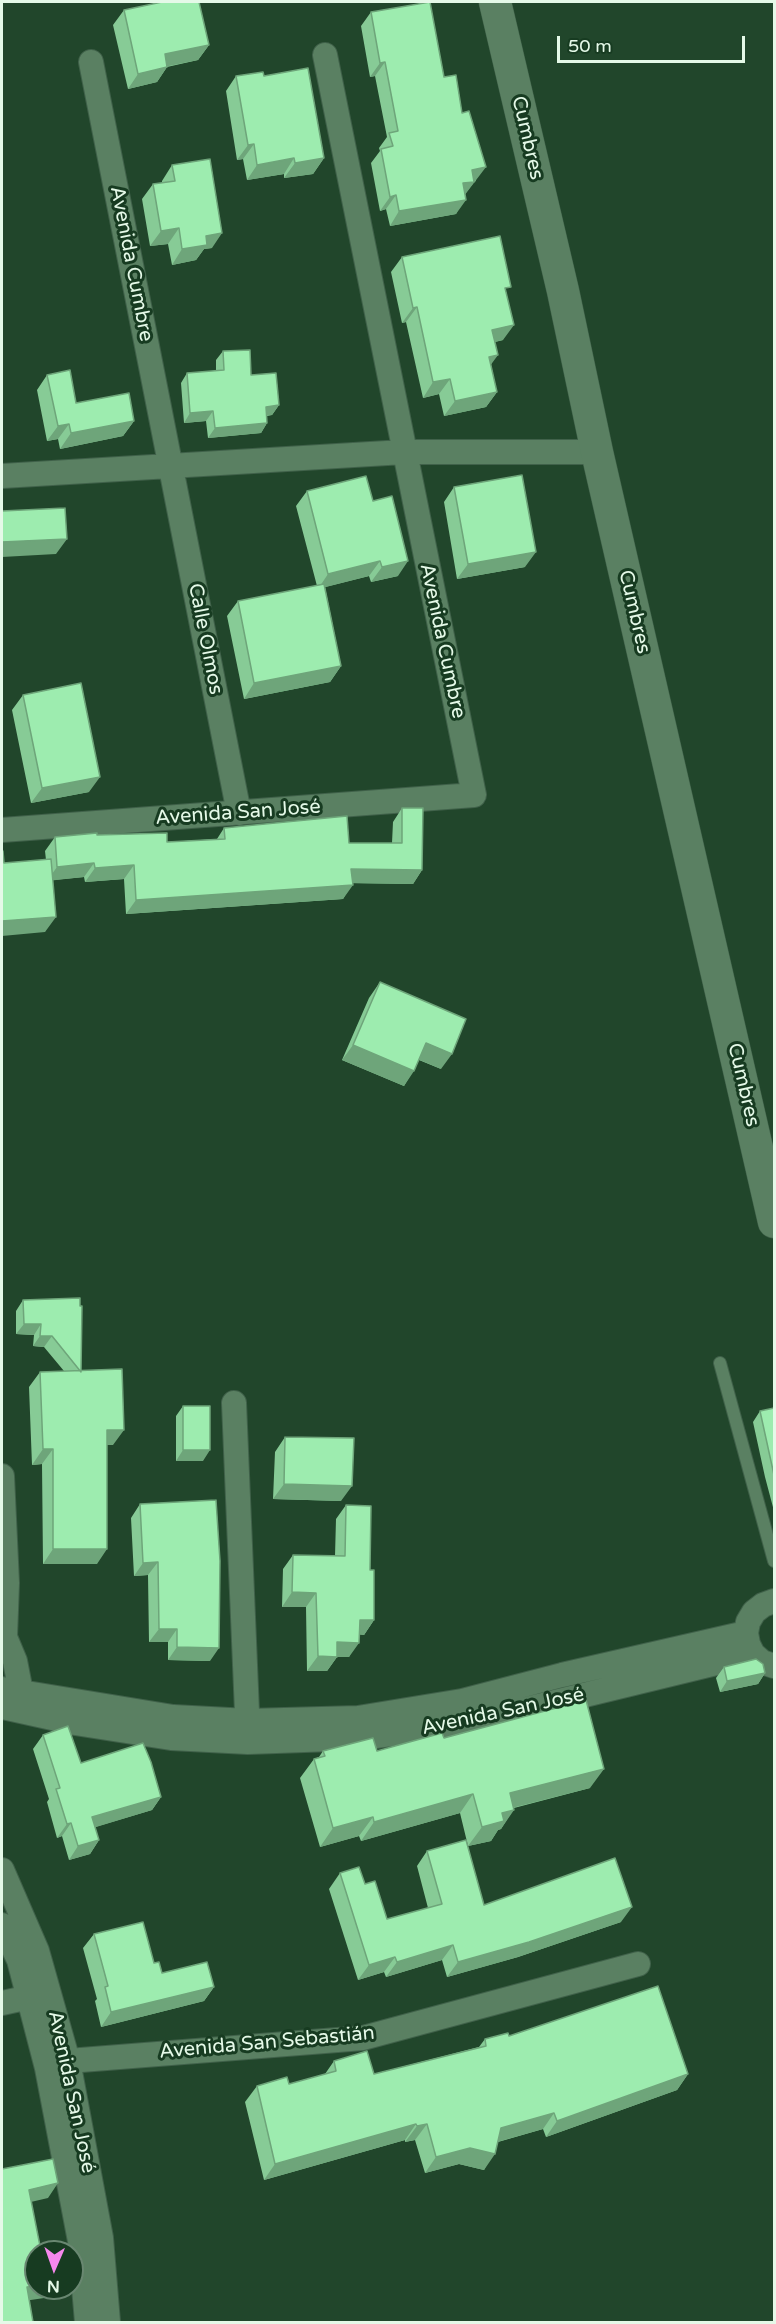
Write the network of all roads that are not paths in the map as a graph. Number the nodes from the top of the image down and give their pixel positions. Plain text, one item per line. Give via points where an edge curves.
1 (495, 2) edge
2 (325, 55) dead end
3 (91, 62) dead end
4 (404, 452) junction
5 (597, 452) junction
6 (171, 466) junction
7 (2, 476) edge
8 (474, 795) joint
9 (239, 813) junction
10 (2, 826) edge
11 (774, 1222) edge
12 (720, 1363) dead end
13 (234, 1403) dead end
14 (2, 1476) edge
15 (774, 1561) edge
16 (774, 1601) edge
17 (3, 1639) edge
18 (750, 1644) junction
19 (774, 1666) edge
20 (562, 1675) junction
21 (11, 1691) edge
22 (568, 1699) junction
23 (2, 1707) edge
24 (248, 1731) junction
25 (2, 1870) edge
26 (2, 1925) edge
27 (638, 1964) dead end
28 (39, 1995) junction
29 (2, 2003) edge
30 (68, 2061) junction
31 (87, 2322) edge
32 (108, 2322) edge

1 - 5 street, Cumbres
2 - 4 street, Avenida Cumbre
3 - 6 street, Avenida Cumbre
4 - 5 street
4 - 6 street
4 - 8 street, Avenida Cumbre
5 - 11 street, Cumbres
6 - 7 street
6 - 9 street, Calle Olmos
8 - 9 street, Avenida San José
9 - 10 street, Avenida San José
12 - 15 lane
13 - 24 street
14 - 17 street, Avenida San José via 7,1583
16 - 18 street via 754,1612 748,1622
17 - 21 street, Avenida San José via 15,1661
18 - 19 street via 762,1662
18 - 20 street, Avenida San José
18 - 22 street, Avenida San José
20 - 22 street
20 - 24 street, Avenida San José via 462,1701
21 - 24 street, Avenida San José
22 - 24 street, Avenida San José via 465,1724 372,1737
23 - 24 street, Avenida San José via 171,1738
25 - 28 street, Avenida San José via 37,1951
26 - 28 street, Avenida San José
27 - 30 street, Avenida San Sebastián via 363,2038
28 - 29 street
28 - 30 street, Avenida San José
28 - 31 street, Avenida San José via 47,2068 81,2241
30 - 32 street, Avenida San José via 101,2238

